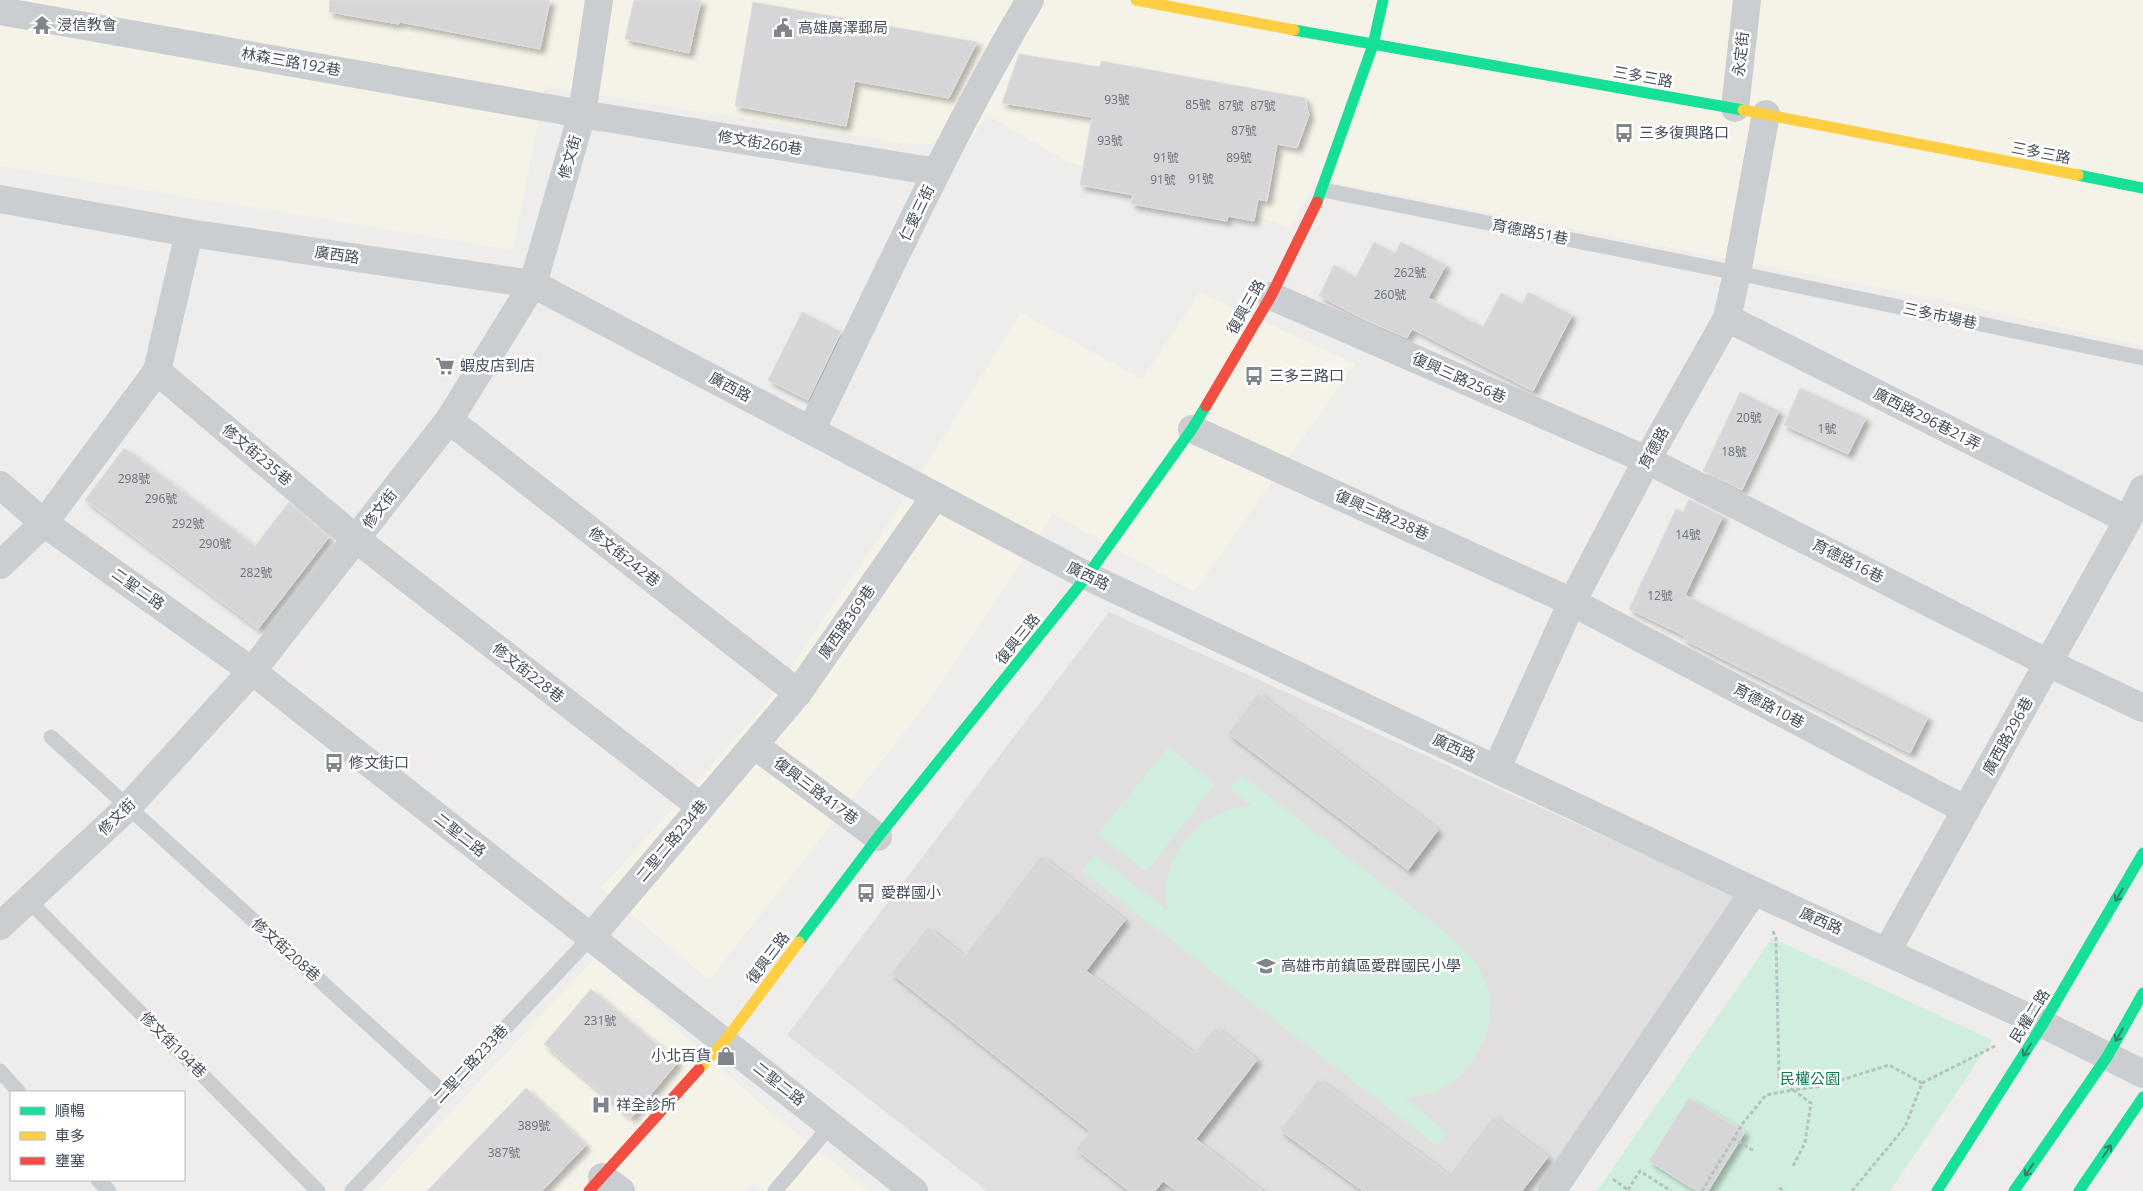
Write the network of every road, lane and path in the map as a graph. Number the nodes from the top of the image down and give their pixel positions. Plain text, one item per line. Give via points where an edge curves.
1 (599, 0) edge
2 (1030, 0) edge
3 (1136, 0) edge
4 (1383, 0) edge
5 (1747, 0) edge
6 (0, 11) edge
7 (1373, 44) junction
8 (1735, 108) junction
9 (582, 114) junction
10 (1766, 114) junction
11 (937, 172) junction
12 (2143, 188) edge
13 (1323, 190) junction
14 (0, 199) edge
15 (189, 234) junction
16 (1738, 273) junction
17 (533, 284) junction
18 (1271, 296) junction
19 (1727, 318) junction
20 (2143, 358) edge
21 (157, 371) junction
22 (449, 420) junction
23 (1192, 429) junction
24 (811, 430) junction
25 (1647, 460) junction
26 (0, 485) edge
27 (2143, 489) edge
28 (935, 496) junction
29 (2128, 520) junction
30 (44, 523) junction
31 (356, 539) junction
32 (0, 565) edge
33 (1087, 576) junction
34 (1572, 602) junction
35 (2048, 663) junction
36 (252, 671) junction
37 (798, 693) junction
38 (2143, 708) edge
39 (51, 738) dead end
40 (754, 745) junction
41 (1497, 768) junction
42 (128, 807) junction
43 (701, 807) junction
44 (1966, 810) junction
45 (878, 837) junction
46 (2143, 853) edge
47 (1754, 891) junction
48 (28, 900) junction
49 (1, 923) edge
50 (590, 938) junction
51 (1776, 938) dead end
52 (1887, 951) junction
53 (2143, 993) edge
54 (2043, 1024) junction
55 (725, 1041) junction
56 (2003, 1042) dead end
57 (2106, 1057) junction
58 (0, 1071) edge
59 (2143, 1074) edge
60 (1922, 1083) junction
61 (1793, 1090) junction
62 (19, 1091) edge
63 (444, 1093) junction
64 (2143, 1097) edge
65 (831, 1125) junction
66 (1733, 1138) junction
67 (1754, 1151) dead end
68 (1792, 1168) dead end
69 (1613, 1179) dead end
70 (99, 1181) edge
71 (604, 1186) edge
72 (1779, 1188) dead end
73 (1629, 1190) edge
74 (108, 1191) edge
75 (318, 1191) edge
76 (352, 1191) edge
77 (776, 1191) edge
78 (914, 1191) edge
79 (1552, 1191) edge
80 (1671, 1191) edge
81 (1702, 1191) edge
82 (1785, 1191) edge
83 (1852, 1191) edge
84 (1937, 1191) edge
85 (2014, 1191) edge
86 (2079, 1191) edge

1 - 9 street, 修文街
2 - 11 street, 仁愛三街
3 - 7 street, 三多三路
4 - 7 street, 復興三路
5 - 8 street, 永定街
6 - 9 street, 林森三路192巷
7 - 8 street, 三多三路
7 - 13 street, 復興三路
8 - 10 street, 三多三路
9 - 11 street, 修文街260巷
9 - 17 street, 修文街
10 - 12 street, 三多三路
10 - 16 street, 育德路
11 - 24 street, 仁愛三街
13 - 16 lane, 育德路51巷
13 - 18 street, 復興三路
14 - 15 street, 廣西路
15 - 17 street, 廣西路
15 - 21 street
16 - 19 street, 育德路
16 - 20 lane, 三多市場巷
17 - 22 street, 修文街
17 - 24 street, 廣西路
18 - 23 street, 復興三路
18 - 25 street, 復興三路256巷
19 - 25 street, 育德路
19 - 29 street, 廣西路296巷21弄
21 - 30 street
21 - 31 street, 修文街235巷
22 - 31 street, 修文街
22 - 37 street, 修文街242巷
23 - 33 street, 復興三路
23 - 34 street, 復興三路238巷
24 - 28 street, 廣西路
25 - 34 street, 育德路
25 - 35 street, 育德路16巷
26 - 30 street, 二聖二路
27 - 29 street, 廣西路296巷
28 - 33 street, 廣西路
28 - 37 street, 廣西路369巷
29 - 35 street, 廣西路296巷
30 - 32 street
30 - 36 street, 二聖二路
31 - 36 street, 修文街
31 - 43 street, 修文街228巷
33 - 41 street, 廣西路
33 - 45 street, 復興三路
34 - 41 street, 育德路
34 - 44 street, 育德路10巷
35 - 38 street, 育德路16巷
35 - 44 street, 廣西路296巷
36 - 42 street, 修文街
36 - 50 street, 二聖二路
37 - 40 street, 廣西路369巷
39 - 42 lane, 修文街208巷
40 - 43 street, 二聖二路234巷
40 - 45 street, 復興三路417巷
41 - 47 street, 廣西路
42 - 48 street, 修文街
42 - 63 lane, 修文街208巷
43 - 50 street, 二聖二路234巷
44 - 52 street, 廣西路296巷
45 - 55 street, 復興三路
46 -> 54 street, 民權二路
47 - 52 street, 廣西路
47 - 79 street
48 - 49 street, 修文街
48 - 75 lane, 修文街194巷
50 - 55 street, 二聖二路
50 - 63 lane, 二聖二路233巷
51 - 61 path via 1779,1077
52 - 54 street, 廣西路
53 -> 57 street
54 - 57 street, 廣西路
54 -> 84 street, 民權二路
55 - 65 street, 二聖二路
55 - 71 street, 復興三路
56 - 60 path
57 - 59 street, 廣西路
57 -> 85 street
58 - 62 lane
60 - 61 path via 1889,1065 1822,1086
60 - 83 path via 1905,1127
61 - 66 path via 1766,1095
61 - 68 path via 1811,1103 1806,1143
63 - 76 lane, 二聖二路233巷
86 -> 64 street
65 - 77 lane
65 - 78 street, 二聖二路
66 - 67 path
66 - 81 path
69 - 73 path
70 - 74 lane
72 - 82 path
73 - 80 path via 1640,1171

